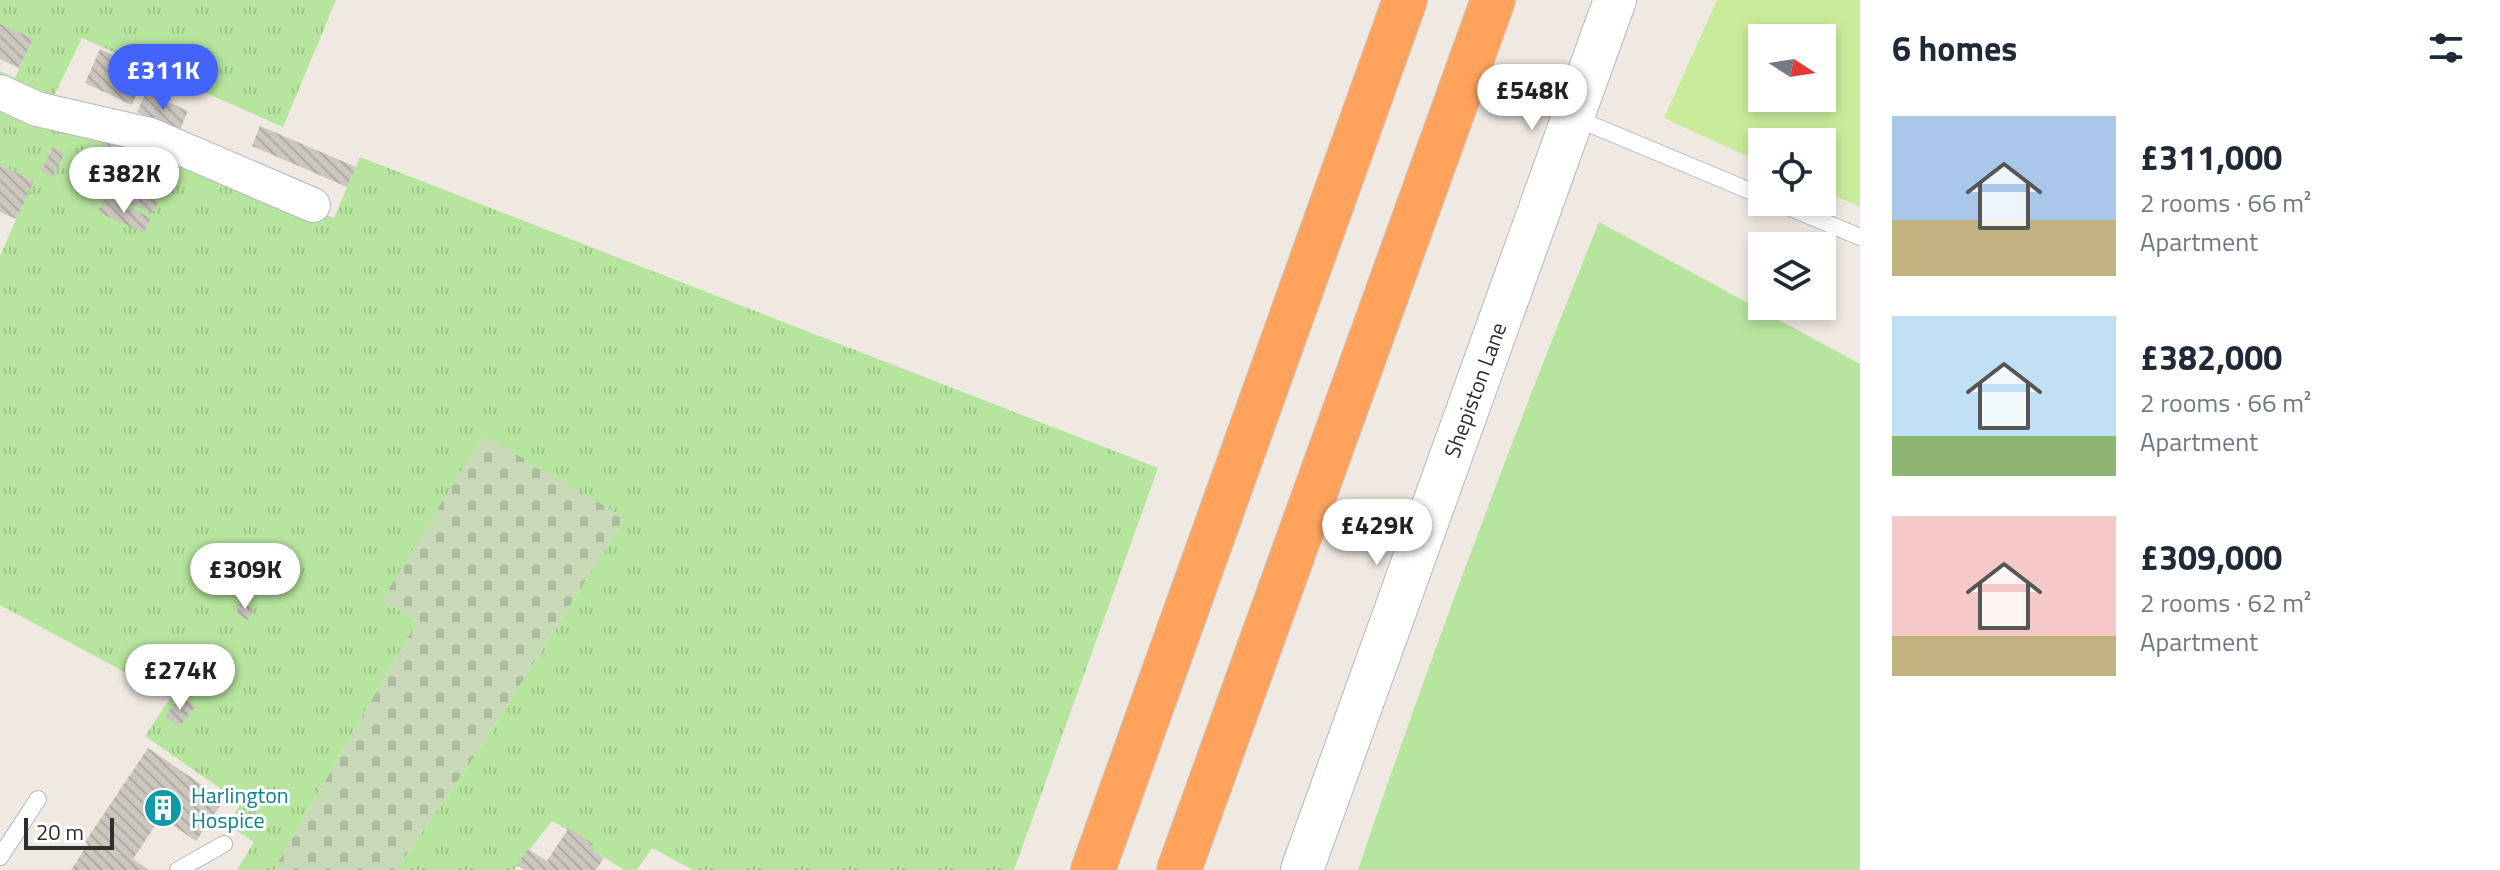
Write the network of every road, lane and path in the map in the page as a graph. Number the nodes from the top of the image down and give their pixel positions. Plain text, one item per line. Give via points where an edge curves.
1 (1405, 0) edge
2 (1493, 0) edge
3 (1615, 0) edge
4 (0, 92) edge
5 (1573, 117) junction
6 (1748, 190) edge
7 (313, 205) dead end
8 (1810, 216) edge
9 (1860, 237) edge
10 (38, 799) dead end
11 (224, 844) dead end
12 (0, 857) edge
13 (178, 870) edge
14 (1093, 870) edge
15 (1179, 870) edge
16 (1302, 870) edge

1 - 14 highway
2 - 15 highway
3 - 5 street, Shepiston Lane
4 - 7 street via 37,109 150,135
5 - 6 lane
5 - 16 street, Shepiston Lane
8 - 9 lane
10 - 12 lane
11 - 13 lane

